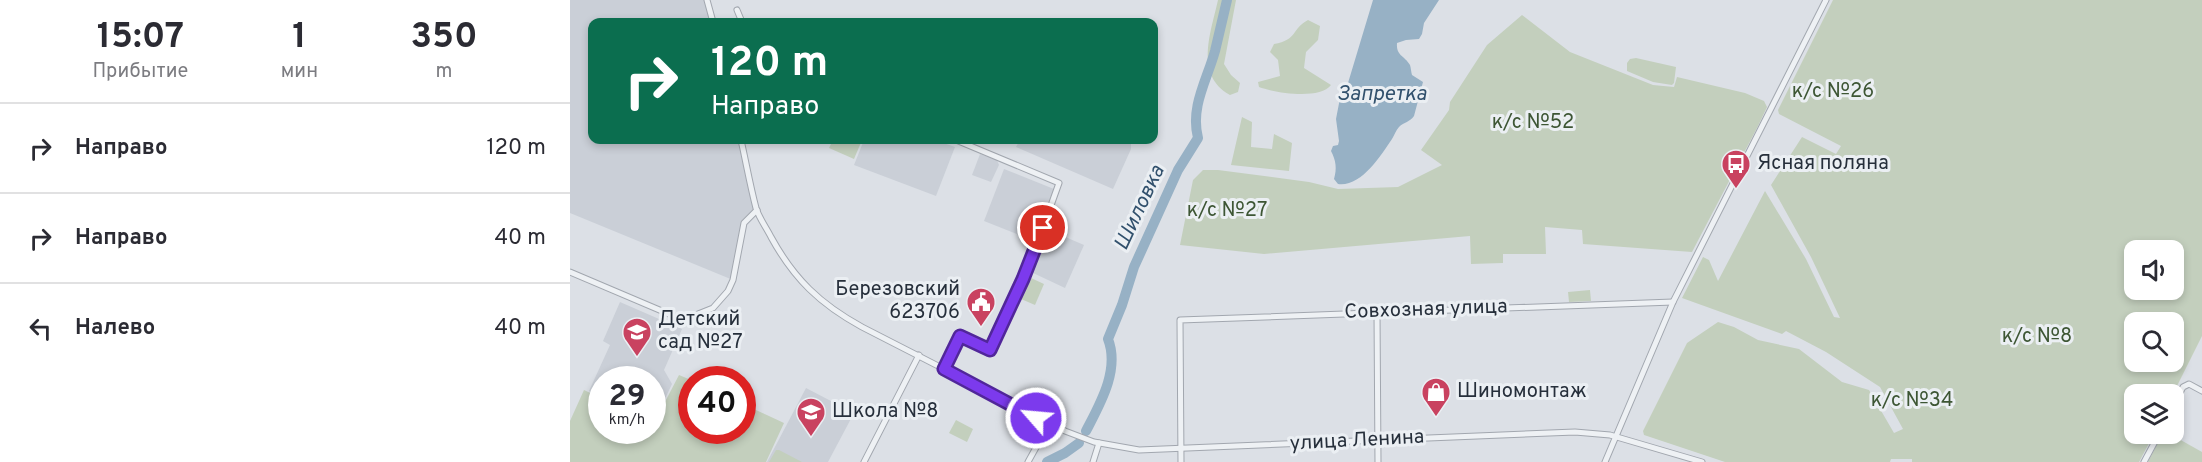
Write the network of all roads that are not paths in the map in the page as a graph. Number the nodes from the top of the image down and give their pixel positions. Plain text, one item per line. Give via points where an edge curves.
1 (707, 0) edge
2 (1826, 0) edge
3 (737, 10) dead end
4 (712, 18) edge
5 (740, 18) edge
6 (742, 144) edge
7 (966, 144) edge
8 (757, 210) junction
9 (570, 272) edge
10 (1673, 302) junction
11 (1377, 312) junction
12 (919, 355) junction
13 (944, 369) junction
14 (2184, 386) edge
15 (2202, 392) edge
16 (1049, 424) junction
17 (1616, 437) junction
18 (1377, 441) junction
19 (1097, 443) junction
20 (2154, 444) edge
21 (1181, 449) junction
22 (864, 462) edge
23 (1028, 462) edge
24 (1093, 462) edge
25 (1181, 462) edge
26 (1378, 462) edge
27 (1605, 462) edge
28 (1702, 462) edge
29 (2144, 462) edge

1 - 4 street
2 - 10 street
3 - 5 street
6 - 8 street, улица Ленина
7 - 13 street via 1059,183 1035,250 990,350 960,336
8 - 9 street via 744,223 728,291 713,308 688,318 676,317
8 - 12 street, улица Ленина via 800,282 856,324
10 - 11 street, Совхозная улица
10 - 17 street
11 - 18 street
11 - 21 street, Совхозная улица via 1179,320
12 - 13 street, улица Ленина
12 - 22 street
13 - 16 street, улица Ленина
14 - 15 street via 2189,384
16 - 19 street, улица Ленина
16 - 23 street
17 - 18 street, улица Ленина via 1556,432
17 - 27 street
17 - 28 street, улица Ленина
18 - 21 street, улица Ленина
18 - 26 street
19 - 21 street, улица Ленина via 1138,450
19 - 24 street
20 - 29 street
21 - 25 street

